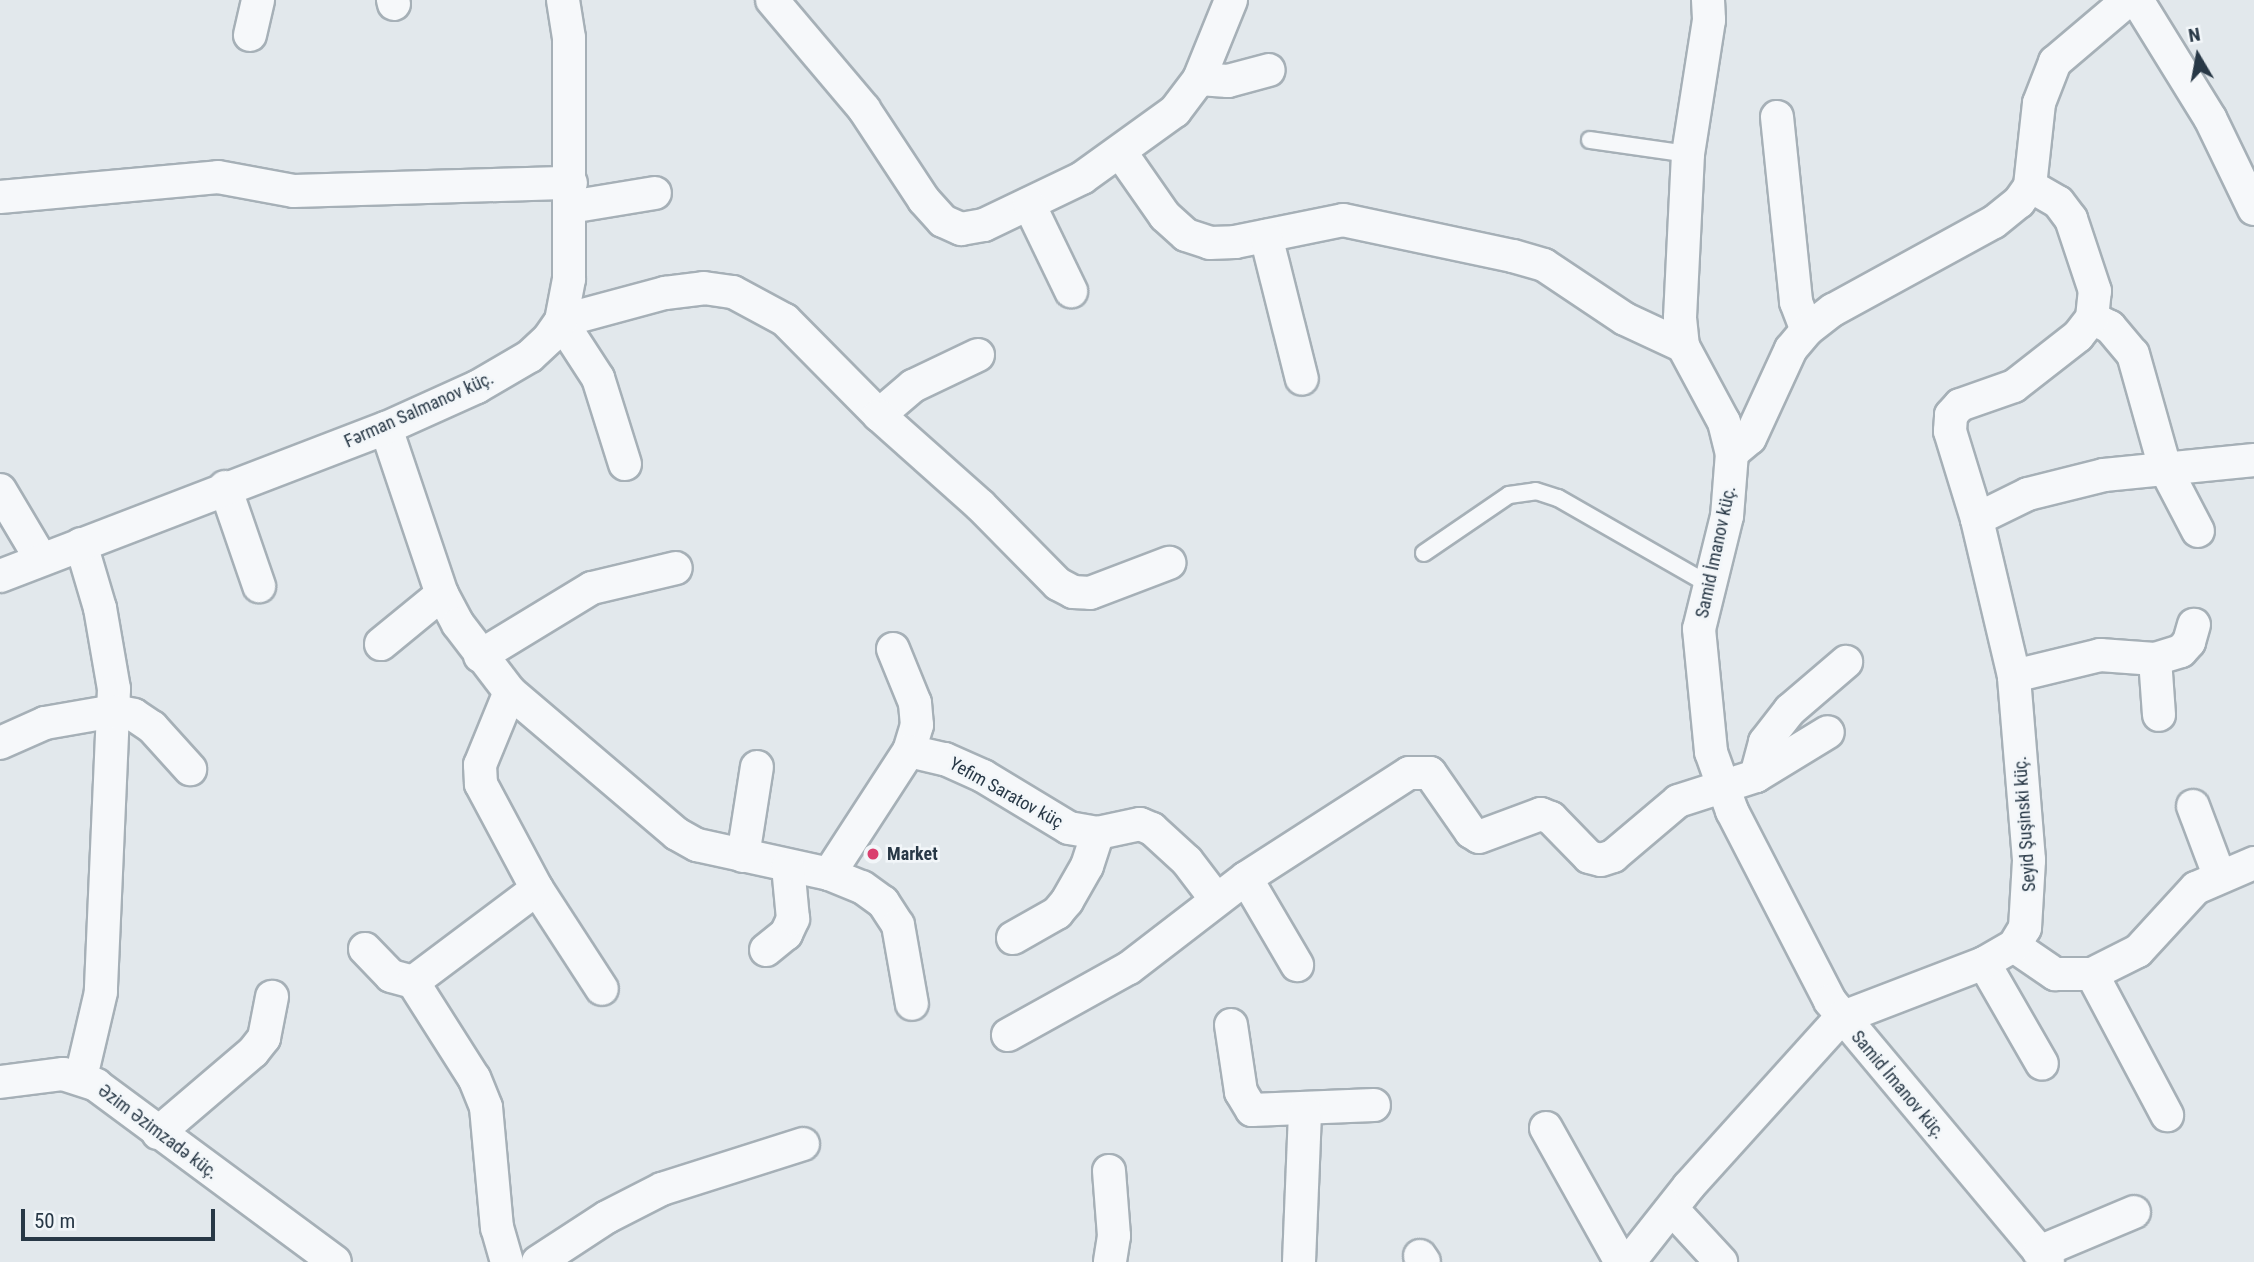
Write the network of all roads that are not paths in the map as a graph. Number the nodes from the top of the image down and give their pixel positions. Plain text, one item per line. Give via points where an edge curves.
1 (258, 0) edge
2 (563, 0) edge
3 (772, 0) edge
4 (1231, 0) edge
5 (1708, 0) edge
6 (2128, 0) edge
7 (2137, 0) edge
8 (250, 36) dead end
9 (1269, 70) dead end
10 (1199, 79) junction
11 (1777, 117) dead end
12 (1590, 140) dead end
13 (1121, 153) junction
14 (1688, 154) junction
15 (2029, 186) junction
16 (655, 194) dead end
17 (570, 195) junction
18 (0, 197) edge
19 (1029, 204) junction
20 (2254, 209) edge
21 (1266, 236) junction
22 (1071, 290) dead end
23 (2092, 318) junction
24 (561, 321) junction
25 (1807, 330) junction
26 (1683, 346) junction
27 (978, 355) dead end
28 (1302, 379) dead end
29 (879, 415) junction
30 (386, 428) junction
31 (1732, 453) junction
32 (2254, 460) edge
33 (625, 464) dead end
34 (2165, 468) junction
35 (225, 487) junction
36 (0, 489) edge
37 (1977, 519) junction
38 (2199, 531) dead end
39 (81, 544) junction
40 (1424, 553) dead end
41 (41, 559) junction
42 (1169, 563) dead end
43 (676, 568) dead end
44 (0, 576) edge
45 (1708, 584) junction
46 (259, 586) dead end
47 (442, 594) junction
48 (2194, 625) dead end
49 (381, 644) dead end
50 (893, 649) dead end
51 (480, 656) junction
52 (2155, 659) junction
53 (1846, 662) dead end
54 (2014, 676) junction
55 (510, 692) junction
56 (114, 711) junction
57 (2158, 715) dead end
58 (1828, 732) dead end
59 (0, 743) edge
60 (909, 751) junction
61 (757, 767) dead end
62 (190, 769) dead end
63 (1756, 776) junction
64 (1723, 787) junction
65 (2193, 806) dead end
66 (1098, 833) junction
67 (743, 856) junction
68 (2254, 863) edge
69 (788, 866) junction
70 (828, 874) junction
71 (2219, 875) junction
72 (1246, 878) junction
73 (537, 889) junction
74 (1216, 899) junction
75 (1013, 938) dead end
76 (2014, 946) junction
77 (365, 949) dead end
78 (766, 950) dead end
79 (1984, 963) junction
80 (1297, 965) dead end
81 (2092, 974) junction
82 (413, 982) junction
83 (603, 989) dead end
84 (272, 997) dead end
85 (912, 1003) dead end
86 (1841, 1018) junction
87 (1231, 1025) dead end
88 (1008, 1035) dead end
89 (2042, 1064) dead end
90 (82, 1077) junction
91 (0, 1082) edge
92 (1374, 1105) dead end
93 (1305, 1111) junction
94 (2167, 1115) dead end
95 (1546, 1128) dead end
96 (158, 1133) junction
97 (803, 1144) dead end
98 (1109, 1171) dead end
99 (1673, 1210) junction
100 (2134, 1212) dead end
101 (2043, 1257) edge
102 (335, 1262) edge
103 (507, 1262) edge
104 (538, 1262) edge
105 (1110, 1262) edge
106 (1299, 1262) edge
107 (1621, 1262) edge
108 (1629, 1262) edge
109 (1721, 1262) edge

1 - 8 street
2 - 17 street via 569,38
3 - 19 street via 864,109 943,221 961,229 984,225
4 - 10 street
5 - 14 street, Samid İmanov küç. via 1709,20
6 - 15 street via 2055,62 2039,103
7 - 20 street via 2216,129
9 - 10 street via 1228,81
10 - 13 street via 1175,111
11 - 25 street via 1796,302
12 - 14 lane
13 - 19 street
13 - 21 street via 1165,216 1186,235 1210,243
14 - 26 street, Samid İmanov küç.
15 - 23 street via 2058,202 2071,219 2095,291
15 - 25 street via 2019,202 1994,222 1833,310
16 - 17 street
17 - 18 street via 294,191 218,177
17 - 24 street via 569,279
19 - 22 street
21 - 26 street via 1343,220 1513,256 1544,265 1625,319
21 - 28 street
23 - 34 street via 2110,327 2133,354
23 - 37 street, Seyid Şuşinski küç. via 2078,336 2014,386 1960,405 1951,415 1950,431
24 - 29 street via 665,293 704,288 733,292 785,320
24 - 30 street, Fərman Salmanov küç. via 530,356 477,387
24 - 33 street via 598,378
25 - 31 street via 1791,349 1750,438
26 - 31 street, Samid İmanov küç. via 1724,422
27 - 29 street via 913,386
29 - 42 street via 1073,593 1090,593
30 - 35 street, Fərman Salmanov küç.
30 - 47 street
31 - 45 street, Samid İmanov küç. via 1727,516
32 - 34 street
34 - 37 street via 2060,485 2028,494
34 - 38 street
35 - 39 street, Fərman Salmanov küç.
35 - 46 street
36 - 41 street
37 - 54 street, Seyid Şuşinski küç.
39 - 41 street, Fərman Salmanov küç.
39 - 56 street via 112,662
40 - 45 lane via 1509,495 1536,491 1558,498
41 - 44 street, Fərman Salmanov küç.
43 - 51 street via 592,588
45 - 64 street, Samid İmanov küç. via 1699,629 1702,692 1711,752
47 - 49 street
47 - 51 street
48 - 52 street via 2189,642 2180,651
50 - 60 street via 915,703 917,725
51 - 55 street
52 - 54 street via 2100,656
52 - 57 street
53 - 63 street via 1782,720 1765,742
54 - 76 street, Seyid Şuşinski küç. via 2030,898 2025,928
55 - 67 street via 677,834 697,845
55 - 73 street via 482,757 481,784
56 - 59 street via 45,723
56 - 62 street via 134,715 152,727
56 - 90 street via 102,992
58 - 63 street
60 - 66 street, Yefim Saratov küç via 945,759 1069,828
60 - 70 street
61 - 67 street
63 - 64 street
64 - 72 street via 1678,801 1613,856 1601,860 1589,857 1551,818 1541,814 1479,837 1430,773 1422,770 1409,773
64 - 86 street, Samid İmanov küç. via 1811,971
65 - 71 street
66 - 74 street, Yefim Saratov küç via 1140,824 1152,829 1187,862
66 - 75 street via 1087,866 1067,901 1057,913
67 - 69 street
68 - 71 street
69 - 70 street
69 - 78 street via 793,919 786,934
70 - 85 street via 862,887 892,913
71 - 81 street via 2173,907 2138,951
72 - 74 street
72 - 80 street
73 - 82 street
73 - 83 street
74 - 88 street via 1129,968
76 - 79 street
76 - 81 street via 2055,974
77 - 82 street via 391,976
79 - 86 street
79 - 89 street
81 - 94 street
82 - 103 street via 474,1079 486,1107 498,1228
84 - 96 street via 264,1038 253,1052
86 - 99 street via 1689,1186
86 - 101 street, Samid İmanov küç.
87 - 93 street via 1244,1103 1252,1110
90 - 91 street, Əzim Əzimzadə küç. via 40,1074
90 - 96 street, Əzim Əzimzadə küç.
92 - 93 street
93 - 106 street
95 - 107 street
96 - 102 street, Əzim Əzimzadə küç.
97 - 104 street via 662,1189 607,1217
98 - 105 street via 1114,1236
99 - 108 street
99 - 109 street
100 - 101 street

